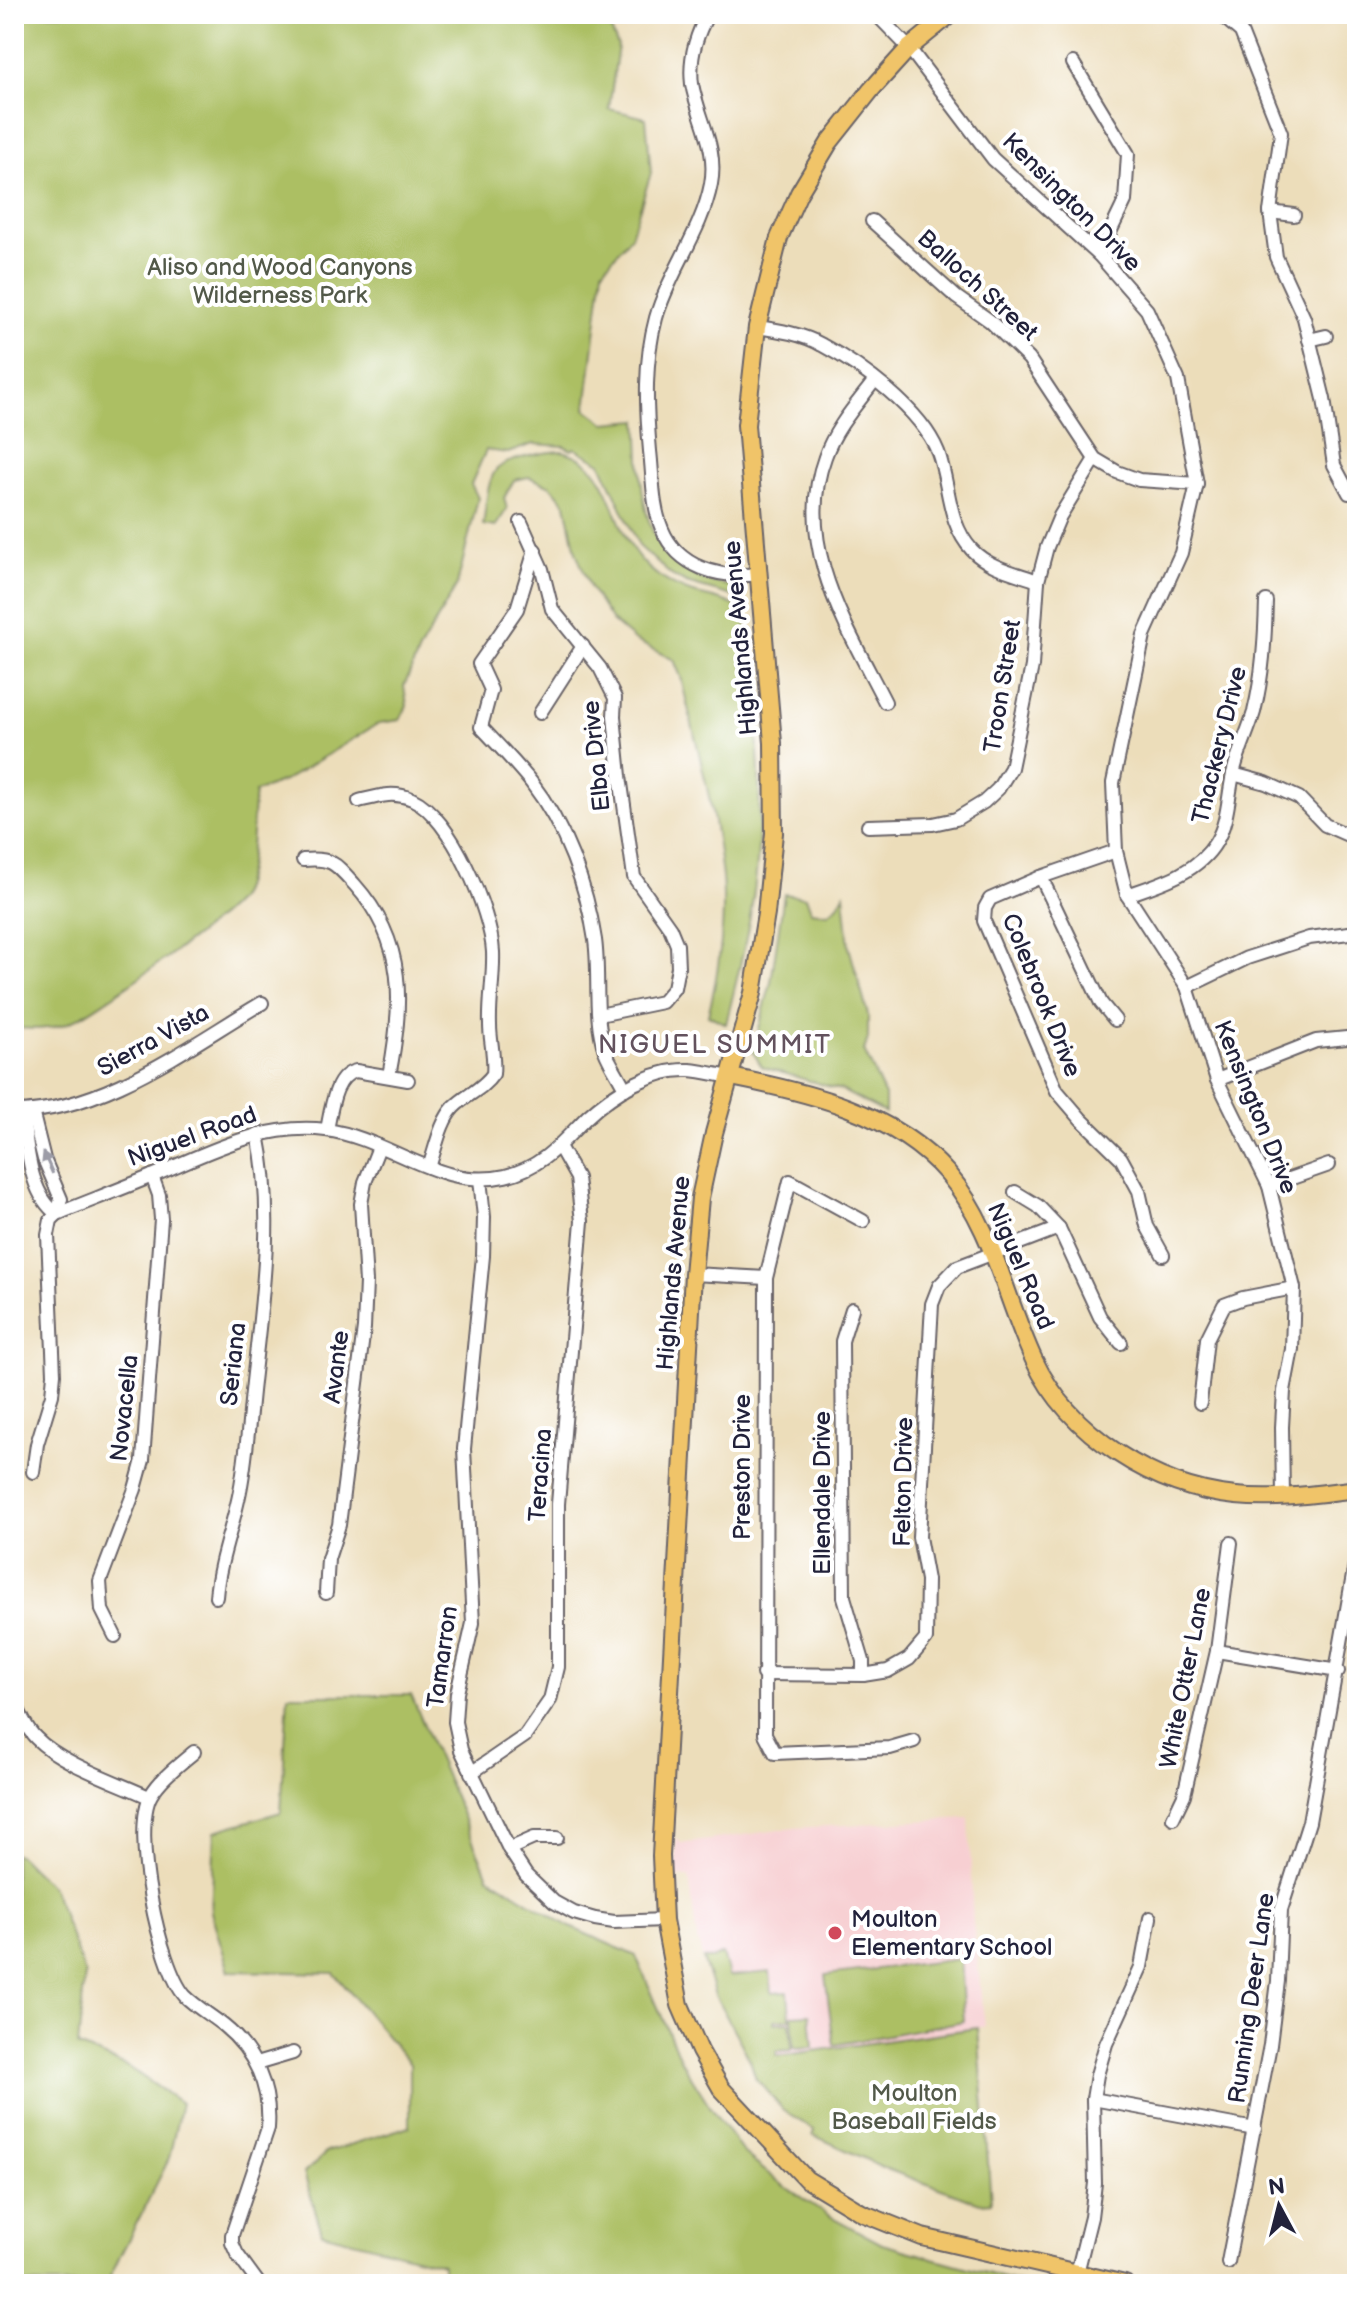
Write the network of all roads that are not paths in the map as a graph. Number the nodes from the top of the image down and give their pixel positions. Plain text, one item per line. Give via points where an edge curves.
1 (708, 14) edge
2 (876, 14) edge
3 (951, 14) edge
4 (1220, 14) edge
5 (909, 48) junction
6 (1073, 63) dead end
7 (1270, 212) junction
8 (1294, 215) dead end
9 (872, 221) dead end
10 (1099, 255) junction
11 (757, 327) junction
12 (1326, 336) dead end
13 (1309, 340) junction
14 (875, 380) junction
15 (1095, 459) junction
16 (1197, 484) junction
17 (1353, 493) edge
18 (521, 522) dead end
19 (535, 550) junction
20 (758, 574) junction
21 (1038, 581) junction
22 (1266, 601) dead end
23 (583, 646) junction
24 (885, 702) dead end
25 (540, 713) dead end
26 (1233, 774) junction
27 (359, 801) dead end
28 (868, 826) dead end
29 (1357, 839) edge
30 (1116, 851) junction
31 (303, 860) dead end
32 (1041, 877) junction
33 (1127, 895) junction
34 (1357, 932) edge
35 (1187, 987) junction
36 (262, 1003) dead end
37 (599, 1015) junction
38 (1115, 1020) dead end
39 (1357, 1037) edge
40 (389, 1076) junction
41 (731, 1077) junction
42 (408, 1080) dead end
43 (1217, 1080) junction
44 (625, 1089) junction
45 (23, 1111) edge
46 (327, 1130) junction
47 (258, 1134) junction
48 (379, 1147) junction
49 (560, 1148) junction
50 (1329, 1165) dead end
51 (429, 1167) junction
52 (152, 1176) junction
53 (480, 1179) junction
54 (1269, 1186) junction
55 (1015, 1192) dead end
56 (57, 1214) junction
57 (863, 1221) dead end
58 (1059, 1228) junction
59 (993, 1252) junction
60 (1163, 1255) dead end
61 (693, 1274) junction
62 (766, 1278) junction
63 (1294, 1288) junction
64 (852, 1309) dead end
65 (1121, 1343) dead end
66 (1200, 1403) dead end
67 (33, 1472) dead end
68 (1357, 1489) edge
69 (1283, 1497) junction
70 (1231, 1543) dead end
71 (1357, 1553) edge
72 (326, 1593) dead end
73 (216, 1597) dead end
74 (115, 1636) dead end
75 (1217, 1651) junction
76 (1338, 1671) junction
77 (763, 1674) junction
78 (863, 1675) junction
79 (14, 1700) edge
80 (914, 1741) dead end
81 (194, 1752) dead end
82 (471, 1773) junction
83 (149, 1797) junction
84 (1173, 1818) dead end
85 (557, 1838) dead end
86 (509, 1849) junction
87 (1150, 1918) dead end
88 (664, 1920) junction
89 (293, 2053) dead end
90 (256, 2064) junction
91 (1093, 2099) junction
92 (1255, 2129) junction
93 (1228, 2262) dead end
94 (1077, 2273) junction
95 (259, 2284) edge
96 (1125, 2284) edge

1 - 20 street via 692,57 692,84 713,158 711,184 656,320 647,420 655,502 662,530 677,552 712,573
2 - 5 street, Kensington Drive
3 - 5 main road, Highlands Avenue
4 - 7 street via 1241,32 1281,133
5 - 10 street, Kensington Drive via 993,159
5 - 11 main road, Highlands Avenue via 829,143 799,193 779,238
6 - 10 street via 1128,154 1125,201
7 - 8 street
7 - 13 street via 1276,257
9 - 15 street, Balloch Street via 1029,359
10 - 16 street, Kensington Drive via 1147,310 1178,379
11 - 14 street via 821,344
11 - 20 main road, Highlands Avenue via 746,425
12 - 13 street
13 - 17 street via 1334,465
14 - 21 street via 924,426 938,453 955,522 970,548 984,562
14 - 24 street via 824,458 814,511 831,593
15 - 16 street, Balloch Street via 1139,480
15 - 21 street, Troon Street via 1060,516
16 - 30 street, Kensington Drive via 1181,553 1144,635 1113,783
18 - 19 street, Elba Drive
19 - 23 street, Elba Drive via 552,609
19 - 37 street via 517,609 479,664 491,690 481,727 531,783 568,848 595,940
20 - 41 main road, Highlands Avenue via 773,743 774,833 753,993
21 - 28 street, Troon Street via 1032,666 1011,768 998,789 956,819
22 - 26 street, Thackery Drive via 1265,652
23 - 25 street
23 - 37 street, Elba Drive via 615,698 634,877 670,928 678,967 674,988 662,1002
26 - 29 street via 1299,798 1325,825
26 - 33 street, Thackery Drive via 1216,843 1177,877
27 - 51 street via 391,794 424,806 470,875 492,943 493,1074 446,1118
30 - 32 street
30 - 33 street, Kensington Drive
31 - 40 street via 323,858 339,868 382,923 396,965 399,996
32 - 38 street via 1101,1003
32 - 60 street, Colebrook Drive via 990,899 984,921 1057,1091 1121,1158
33 - 35 street, Kensington Drive
34 - 35 street via 1309,938 1247,958
35 - 43 street, Kensington Drive
36 - 45 street, Sierra Vista via 119,1087 71,1104
37 - 44 street via 605,1051
39 - 43 street via 1316,1041
40 - 42 street
40 - 46 street via 348,1072
41 - 44 street, Niguel Road via 670,1072
41 - 59 main road, Niguel Road via 796,1090 884,1123 947,1173
41 - 61 main road, Highlands Avenue via 700,1198
43 - 54 street, Kensington Drive
44 - 49 street, Niguel Road via 588,1117
56 -> 45 street via 61,1199
45 - 56 street via 36,1182 45,1205
46 - 47 street, Niguel Road
46 - 48 street, Niguel Road
47 - 52 street, Niguel Road
47 - 73 street, Seriana via 265,1169 264,1281 241,1488
48 - 51 street, Niguel Road
48 - 72 street, Avante via 361,1204 364,1328
49 - 53 street, Niguel Road via 524,1170
49 - 82 street, Teracina via 577,1178 582,1221 558,1504 558,1667 550,1700 525,1736
50 - 54 street
51 - 53 street, Niguel Road
52 - 56 street, Niguel Road
52 - 74 street, Novacella via 161,1219 143,1460 100,1581 102,1610
53 - 82 street, Tamarron via 483,1256 464,1449 473,1623 455,1722
54 - 63 street, Kensington Drive
55 - 58 street
56 - 67 street via 48,1235 54,1383
57 - 62 street, Preston Drive via 790,1181
58 - 59 street, Felton Drive
58 - 65 street via 1100,1317
59 - 69 main road, Niguel Road via 1034,1361 1054,1393 1103,1444 1192,1489
59 - 78 street, Felton Drive via 957,1267 939,1286 932,1304 919,1537 927,1580 926,1639 909,1659 888,1671
61 - 62 street
61 - 88 main road, Highlands Avenue via 661,1856
62 - 77 street, Preston Drive
63 - 66 street via 1224,1305 1207,1339
63 - 69 street, Kensington Drive via 1283,1403
64 - 78 street, Ellendale Drive via 842,1341 844,1597
68 - 69 main road, Niguel Road
70 - 75 street, White Otter Lane
71 - 76 street, Running Deer Lane
75 - 76 street
75 - 84 street, White Otter Lane via 1184,1795
76 - 92 street, Running Deer Lane via 1309,1822 1281,1910 1276,2005
77 - 78 street, Felton Drive
77 - 80 street, Preston Drive via 765,1734 775,1753 890,1748
79 - 83 street via 30,1731 56,1754
81 - 83 street
82 - 86 street, Tamarron
83 - 90 street via 143,1847 171,1973 185,1995 245,2043
85 - 86 street via 534,1838
86 - 88 street, Tamarron via 537,1888 574,1913 614,1922
87 - 91 street via 1141,1967 1106,2044
88 - 94 main road, Highlands Avenue via 680,2005 700,2051 721,2088 806,2179 862,2213 922,2237
89 - 90 street
90 - 95 street via 267,2100 268,2128 232,2243
91 - 92 street
91 - 94 street via 1095,2183
92 - 93 street, Running Deer Lane
94 - 96 main road, Highlands Avenue

